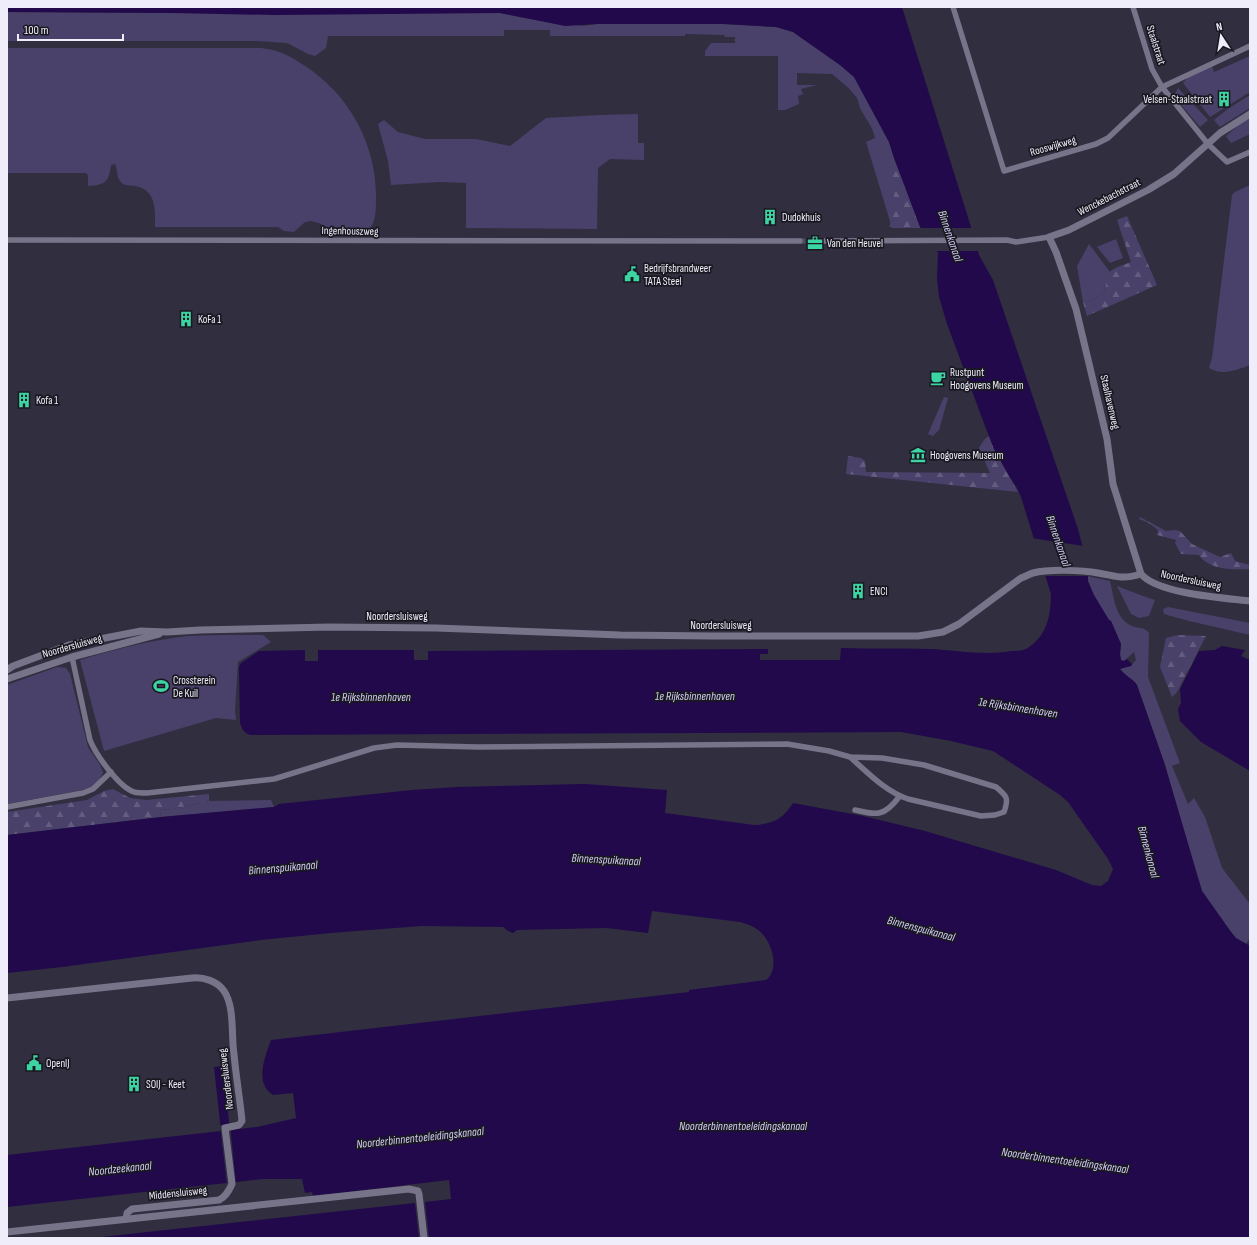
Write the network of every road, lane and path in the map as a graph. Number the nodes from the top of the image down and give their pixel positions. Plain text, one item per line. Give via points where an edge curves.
1 (954, 7) edge
2 (1133, 7) edge
3 (1250, 46) edge
4 (1162, 87) junction
5 (1250, 114) edge
6 (1208, 144) junction
7 (1250, 152) edge
8 (1048, 237) junction
9 (7, 240) edge
10 (800, 241) tunnel mouth
11 (816, 241) tunnel mouth
12 (1141, 574) junction
13 (1250, 601) edge
14 (167, 632) junction
15 (69, 645) junction
16 (72, 657) junction
17 (7, 670) edge
18 (7, 679) edge
19 (850, 757) junction
20 (111, 772) junction
21 (899, 797) junction
22 (7, 807) edge
23 (855, 810) dead end
24 (7, 998) edge
25 (232, 1184) joint
26 (126, 1219) junction
27 (7, 1232) edge
28 (424, 1238) edge

1 - 4 street, Rooswijkweg via 1004,171 1096,144 1108,138
2 - 4 street, Staalstraat via 1152,68
3 - 4 street, Rooswijkweg
4 - 6 street, Staalstraat
5 - 6 street, Wenckebachstraat
6 - 7 street via 1227,162
6 - 8 street, Wenckebachstraat via 1174,174 1148,190 1069,230
8 - 11 street, Wenckebachstraat via 1016,242
8 - 12 street, Staalhavenweg via 1056,252 1076,309 1107,439 1113,484
9 - 10 street, Ingenhouszweg
12 - 13 street, Noordersluisweg via 1152,583 1170,589
12 - 14 street, Noordersluisweg via 1129,578 1099,573 1032,574 1021,578 959,624 943,632 918,636 627,635 436,628 268,628
14 - 15 street, Noordersluisweg via 141,631
14 - 16 street, Noordersluisweg
15 - 16 street
15 - 17 street, Noordersluisweg
16 - 18 street, Noordersluisweg
16 - 20 street via 90,740 94,751
19 - 20 street via 787,744 486,747 397,745 374,748 274,779 147,793 126,788
19 - 21 street
19 - 21 street via 882,758 924,765 996,786 1005,794 1008,802 1004,812 981,816
20 - 22 street via 93,789 83,793
21 - 23 street via 892,807 881,814
24 - 25 street, Noordersluisweg via 192,978 204,978 219,986 230,1005 242,1121 239,1125 225,1128
25 - 26 street, Middensluisweg via 219,1200 132,1209 127,1213
26 - 27 street
26 - 28 street via 414,1189 418,1191

